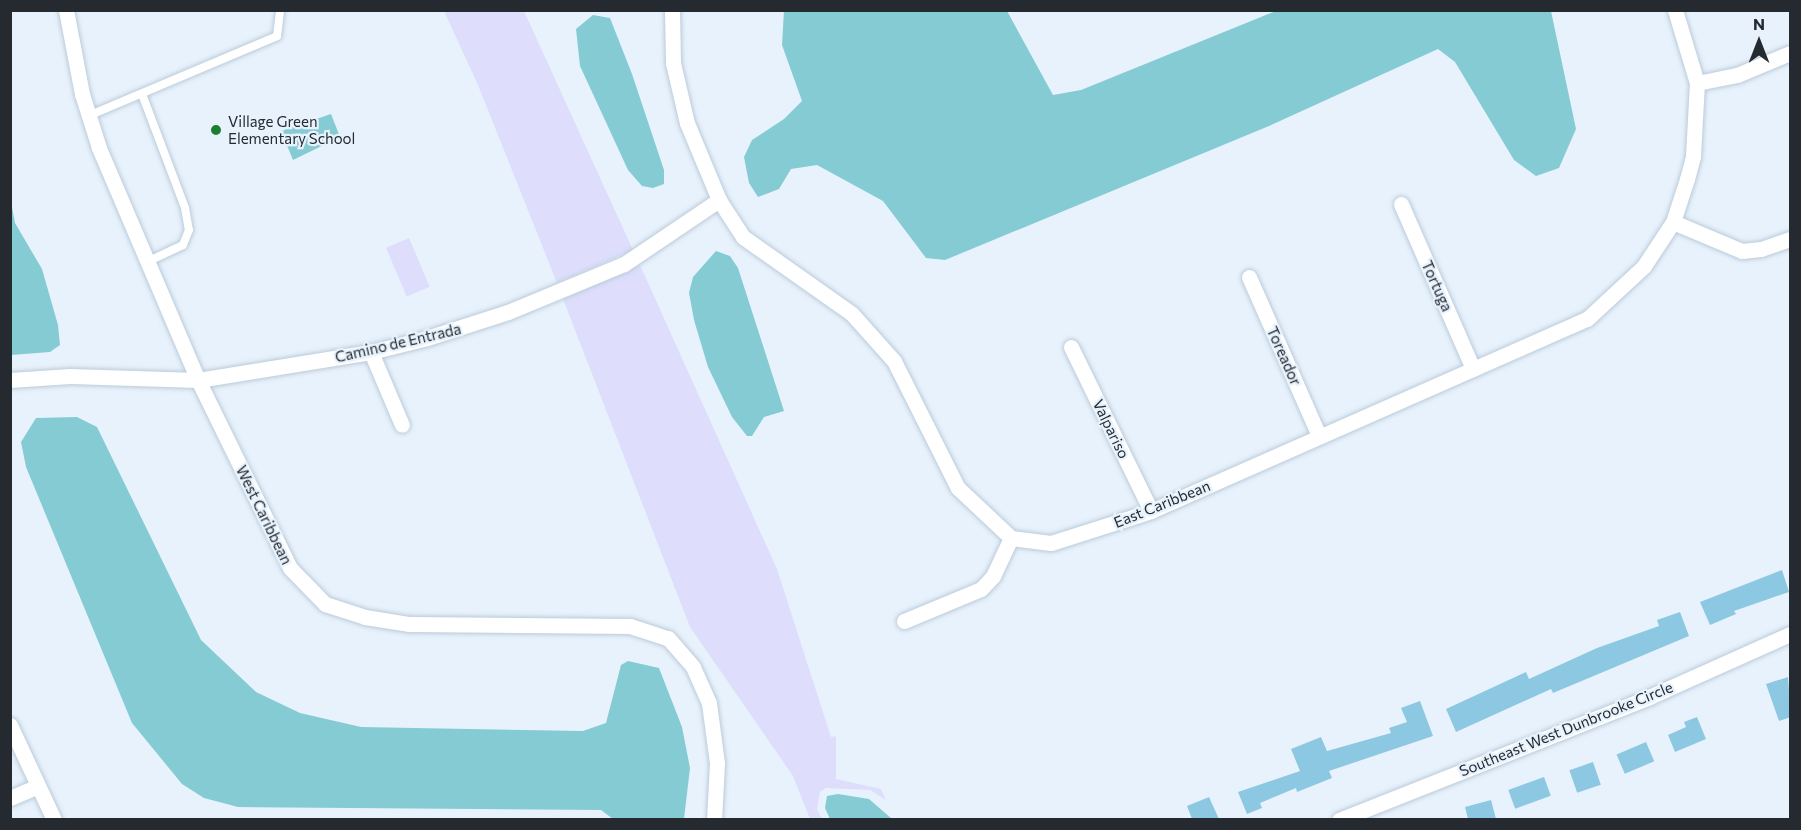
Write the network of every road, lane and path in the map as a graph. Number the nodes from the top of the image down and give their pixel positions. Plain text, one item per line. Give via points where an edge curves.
1 (66, 10) edge
2 (280, 10) edge
3 (672, 10) edge
4 (1675, 10) edge
5 (1791, 53) edge
6 (1697, 83) junction
7 (142, 94) junction
8 (88, 116) junction
9 (719, 200) junction
10 (1401, 204) dead end
11 (1673, 222) junction
12 (1791, 239) edge
13 (149, 261) junction
14 (1249, 277) dead end
15 (1071, 347) dead end
16 (371, 352) junction
17 (1473, 369) junction
18 (10, 380) edge
19 (198, 380) junction
20 (402, 425) dead end
21 (1319, 436) junction
22 (1151, 511) junction
23 (1011, 538) junction
24 (904, 621) dead end
25 (1791, 634) edge
26 (10, 725) edge
27 (38, 786) junction
28 (10, 798) edge
29 (54, 819) edge
30 (714, 819) edge
31 (1339, 819) edge

1 - 8 street, West Caribbean
2 - 7 lane via 277,36
3 - 9 street via 673,63 687,123
4 - 6 street, East Caribbean
5 - 6 street via 1737,75
6 - 11 street, East Caribbean via 1693,156
7 - 8 lane
7 - 13 lane via 185,208 189,230 183,246
8 - 13 street, West Caribbean
9 - 16 street, Camino de Entrada via 642,254 599,276 471,326
9 - 23 street via 743,237 852,314 894,361 958,488
10 - 17 street, Tortuga
11 - 12 street via 1742,251
11 - 17 street, East Caribbean via 1644,267 1587,319
13 - 19 street, West Caribbean
14 - 21 street, Toreador
15 - 22 street, Valpariso
16 - 19 street, Camino de Entrada
16 - 20 street
17 - 21 street, East Caribbean
18 - 19 street, Camino de Entrada via 70,376
19 - 30 street, West Caribbean via 291,568 325,604 365,617 409,624 630,626 668,638 693,667 709,703 717,763
21 - 22 street, East Caribbean
22 - 23 street, East Caribbean via 1051,543
23 - 24 street via 993,576 981,589
25 - 31 street, Southeast West Dunbrooke Circle via 1649,697
26 - 27 street
27 - 28 street
27 - 29 street

